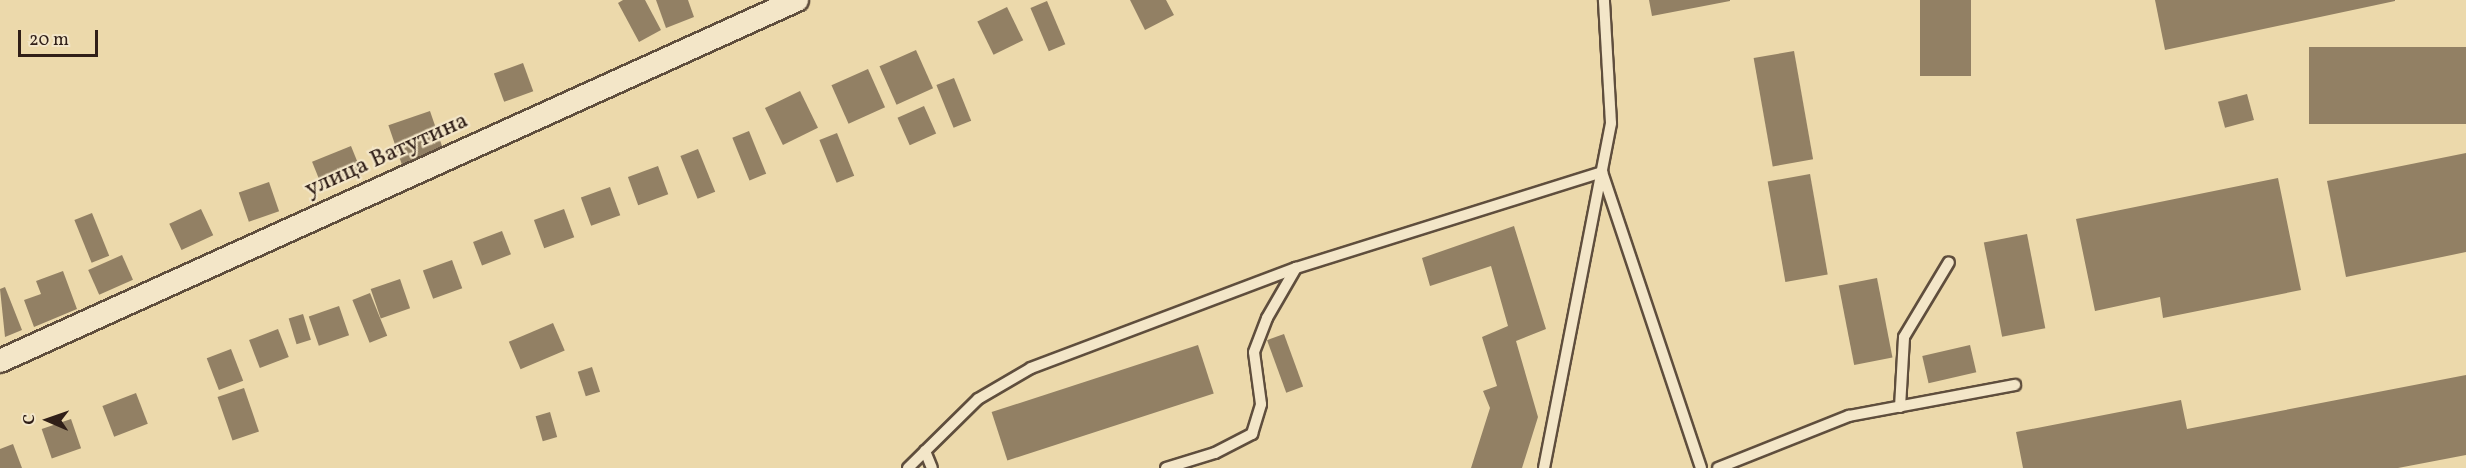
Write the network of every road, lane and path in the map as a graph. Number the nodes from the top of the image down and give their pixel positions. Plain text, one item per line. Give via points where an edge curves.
1 (797, 0) edge
2 (1604, 0) edge
3 (1602, 172) junction
4 (1949, 262) dead end
5 (1296, 268) junction
6 (0, 361) edge
7 (2015, 385) dead end
8 (1900, 407) junction
9 (925, 451) junction
10 (908, 468) edge
11 (932, 468) edge
12 (1166, 468) edge
13 (1544, 468) edge
14 (1701, 468) edge
15 (1718, 468) edge

1 - 6 street, улица Ватутина
2 - 3 lane via 1611,123
3 - 5 lane
3 - 13 lane
3 - 14 lane
4 - 8 lane via 1904,337
5 - 9 lane via 1031,368 978,399
5 - 12 lane via 1267,318 1254,352 1261,404 1252,434 1215,453
7 - 8 lane
8 - 15 lane via 1849,416
9 - 10 lane
9 - 11 lane

